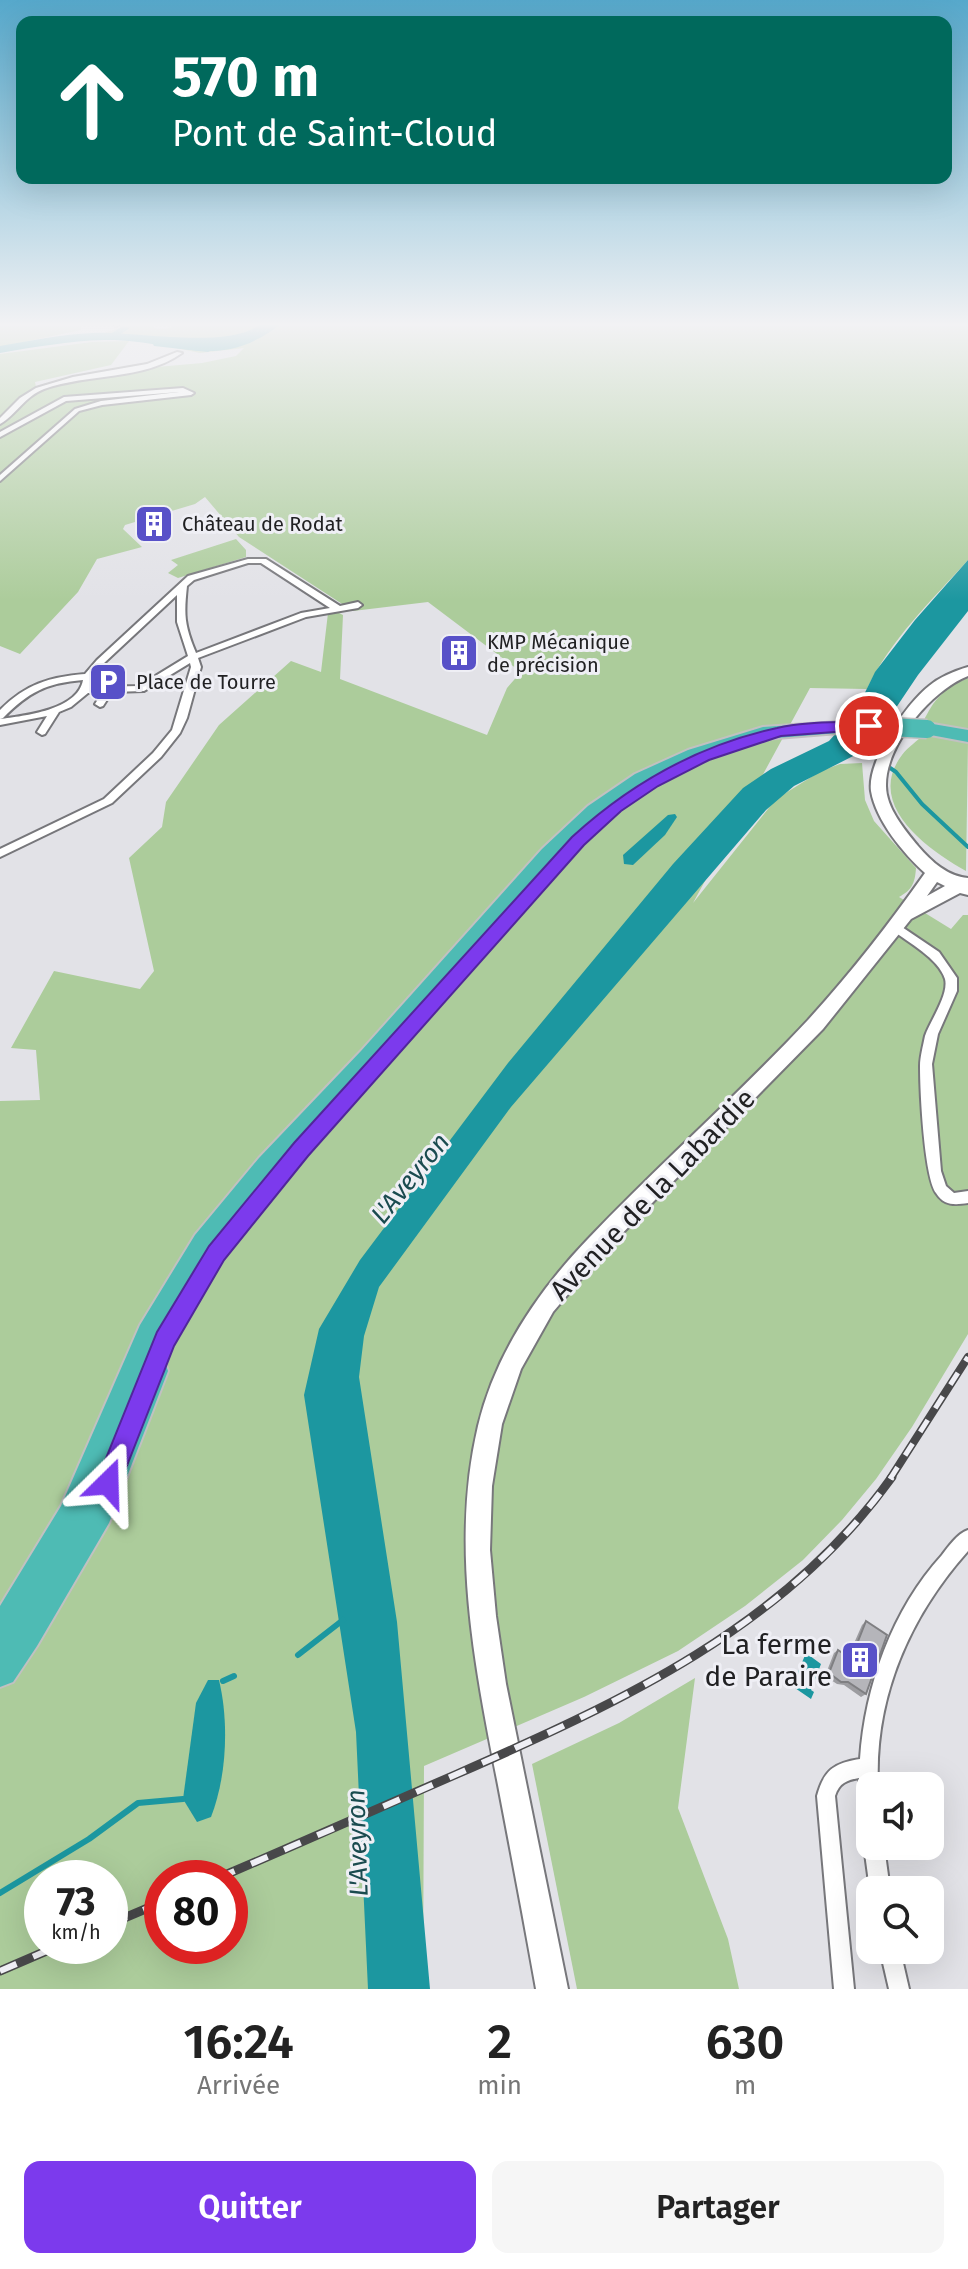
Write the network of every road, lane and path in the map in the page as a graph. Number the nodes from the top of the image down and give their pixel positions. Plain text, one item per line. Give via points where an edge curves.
1 (36, 415) edge
2 (69, 415) edge
3 (0, 435) edge
4 (0, 479) edge
5 (185, 586) junction
6 (358, 605) dead end
7 (337, 608) junction
8 (193, 657) junction
9 (968, 671) edge
10 (88, 677) junction
11 (109, 689) junction
12 (86, 690) junction
13 (100, 704) dead end
14 (55, 711) junction
15 (0, 716) edge
16 (0, 722) edge
17 (42, 732) dead end
18 (966, 736) edge
19 (742, 740) junction
20 (901, 832) junction
21 (0, 853) edge
22 (937, 874) junction
23 (966, 883) edge
24 (902, 921) junction
25 (968, 1197) edge
26 (968, 1538) edge
27 (0, 1639) edge
28 (0, 1669) edge
29 (867, 1768) junction
30 (867, 1772) edge
31 (893, 1964) edge
32 (552, 1989) edge
33 (844, 1989) edge
34 (899, 1989) edge

1 - 3 street
2 - 4 street
5 - 7 street via 191,578 263,561
5 - 8 street via 179,619
5 - 10 street
6 - 7 street
7 - 8 street via 286,621
8 - 11 street via 141,689
8 - 21 street via 196,667 177,731 124,788 108,801
9 - 20 street via 930,692 886,757 879,797
10 - 12 street
10 - 15 street via 32,687
11 - 12 street
11 - 13 street
12 - 14 street
14 - 16 street
14 - 17 street
18 - 19 highway, bridge via 840,726
19 - 27 highway via 668,765 595,811 550,854 269,1166 205,1244 151,1335 73,1518
19 - 28 highway via 653,782 578,841 301,1150 217,1253 165,1340 97,1511
20 - 22 street
20 - 23 street
22 - 23 street
22 - 24 street, Avenue de la Labardie
23 - 24 street, Avenue de la Labardie
24 - 25 street via 951,978 951,991 927,1049 926,1085 936,1181 952,1199
24 - 32 street, Avenue de la Labardie via 793,1049 557,1288 516,1351 495,1403 478,1498 481,1615
26 - 29 street via 938,1571 900,1635 879,1690
29 - 30 street
29 - 33 street via 837,1774 826,1796
31 - 34 street

